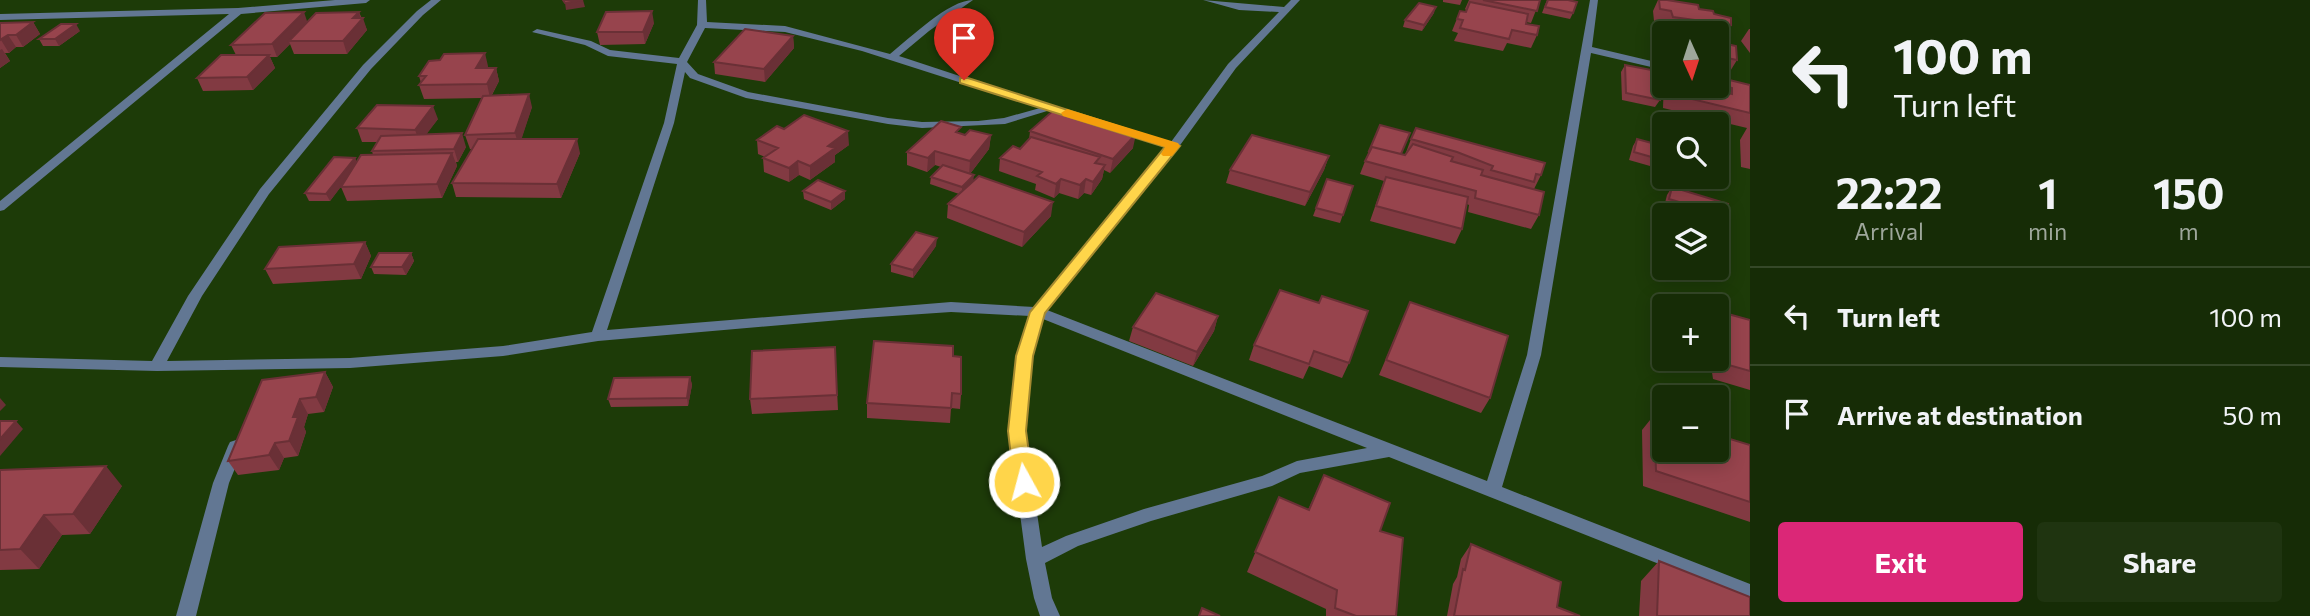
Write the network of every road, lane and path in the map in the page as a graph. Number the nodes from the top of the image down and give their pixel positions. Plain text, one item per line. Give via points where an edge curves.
1 (366, 0) edge
2 (436, 0) edge
3 (702, 0) edge
4 (969, 0) edge
5 (1207, 0) edge
6 (1594, 0) edge
7 (1292, 5) edge
8 (238, 11) junction
9 (0, 17) edge
10 (702, 25) junction
11 (537, 32) dead end
12 (1587, 49) junction
13 (892, 57) junction
14 (682, 62) junction
15 (1652, 64) edge
16 (1051, 108) junction
17 (1063, 112) edge
18 (1100, 123) edge
19 (1174, 146) junction
20 (0, 207) edge
21 (1038, 312) junction
22 (598, 337) junction
23 (0, 362) edge
24 (157, 366) junction
25 (242, 432) edge
26 (1392, 450) junction
27 (1493, 490) junction
28 (1035, 559) junction
29 (1750, 592) edge
30 (186, 616) edge
31 (1050, 616) edge

1 - 8 street
2 - 24 street via 367,67 264,192 195,296
3 - 10 street
4 - 13 street
5 - 7 street via 1248,8
6 - 12 street
7 - 19 street via 1233,66
8 - 9 street
8 - 20 street via 170,72
10 - 13 street via 785,29
10 - 14 street
11 - 14 street via 608,52
12 - 15 street
12 - 27 street via 1534,355
13 - 16 street
14 - 16 street via 694,76 746,95 922,125 1005,121
14 - 22 street via 669,123
16 - 17 street
18 - 19 street
19 - 21 street
21 - 22 street via 951,307
21 - 26 street
21 - 28 street via 1025,356 1017,431
22 - 24 street via 503,351 272,372
23 - 24 street
25 - 30 street via 221,483
26 - 27 street
26 - 28 street via 1297,467 1266,481 1098,532
27 - 29 street
28 - 31 street

